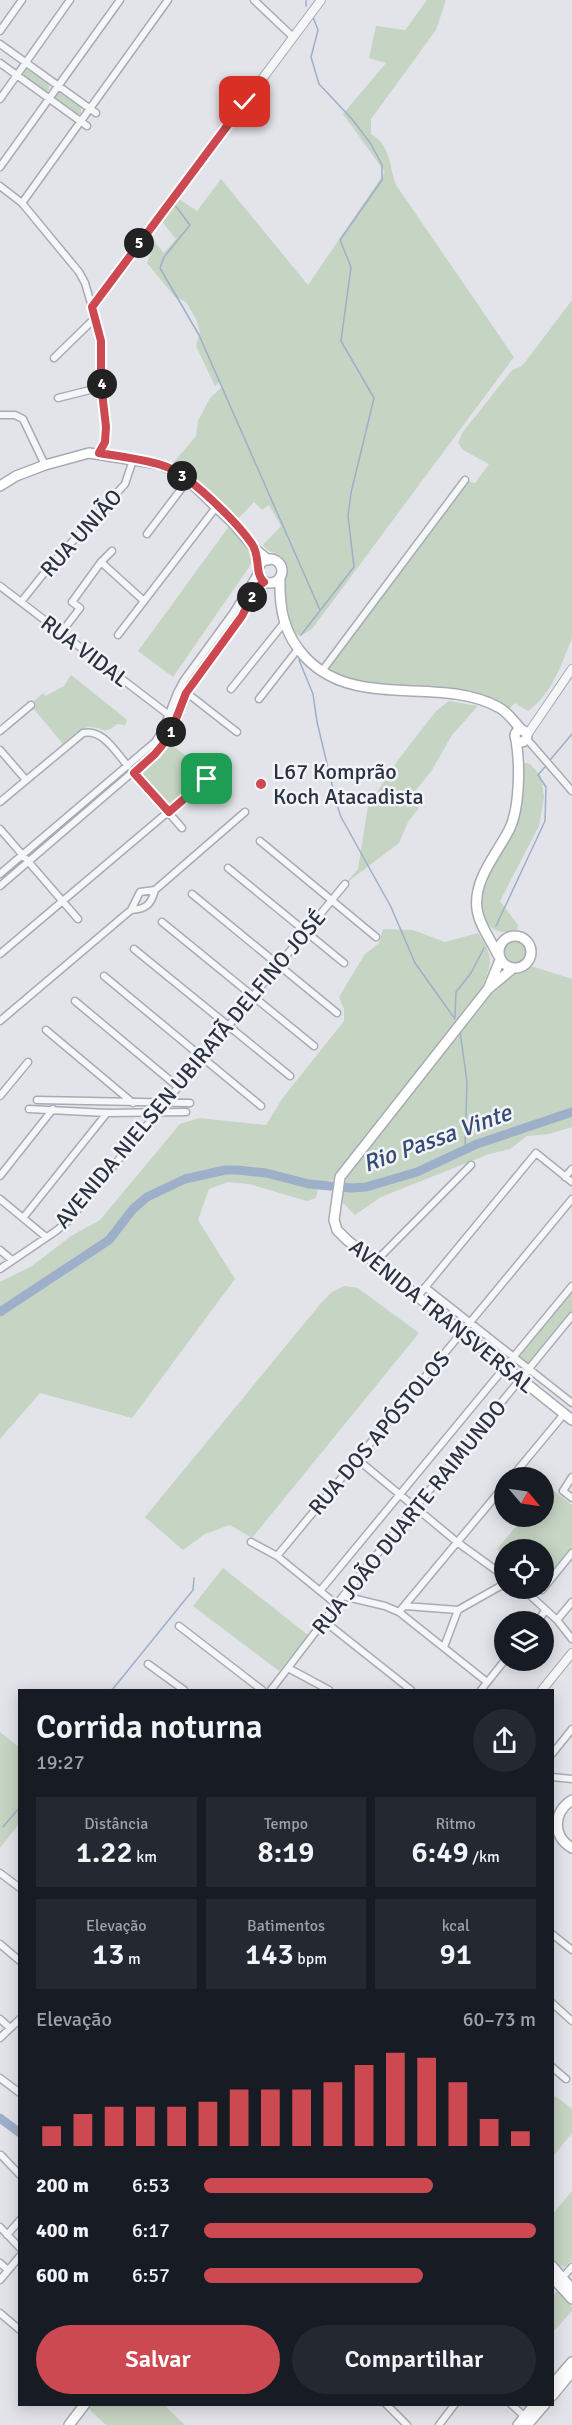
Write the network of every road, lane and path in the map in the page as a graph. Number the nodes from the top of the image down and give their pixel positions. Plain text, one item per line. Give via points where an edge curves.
1 (22, 0) edge
2 (70, 0) edge
3 (120, 0) edge
4 (168, 0) edge
5 (321, 0) edge
6 (258, 1) edge
7 (0, 31) edge
8 (293, 37) junction
9 (0, 44) edge
10 (26, 62) junction
11 (0, 63) edge
12 (17, 75) junction
13 (58, 86) junction
14 (0, 99) edge
15 (49, 99) junction
16 (93, 111) junction
17 (84, 124) junction
18 (0, 166) edge
19 (0, 186) edge
20 (22, 203) junction
21 (92, 307) junction
22 (95, 318) junction
23 (54, 358) dead end
24 (102, 387) junction
25 (58, 398) dead end
26 (0, 415) edge
27 (99, 453) junction
28 (133, 460) junction
29 (45, 465) junction
30 (188, 480) junction
31 (465, 480) dead end
32 (0, 486) edge
33 (216, 506) junction
34 (147, 534) dead end
35 (255, 549) junction
36 (112, 551) dead end
37 (268, 560) junction
38 (101, 562) junction
39 (258, 569) junction
40 (280, 578) junction
41 (266, 583) junction
42 (0, 586) edge
43 (279, 598) junction
44 (144, 601) junction
45 (21, 602) junction
46 (284, 623) junction
47 (61, 633) junction
48 (118, 635) dead end
49 (298, 649) junction
50 (572, 669) edge
51 (321, 671) junction
52 (231, 689) dead end
53 (186, 693) junction
54 (260, 699) dead end
55 (31, 705) dead end
56 (169, 715) junction
57 (0, 731) edge
58 (237, 732) dead end
59 (523, 735) junction
60 (0, 750) edge
61 (128, 766) junction
62 (134, 773) junction
63 (207, 779) dead end
64 (26, 780) junction
65 (572, 791) edge
66 (0, 802) edge
67 (169, 812) junction
68 (245, 812) dead end
69 (182, 828) dead end
70 (0, 829) edge
71 (260, 841) dead end
72 (23, 855) junction
73 (28, 862) junction
74 (228, 868) dead end
75 (0, 874) edge
76 (345, 884) dead end
77 (0, 886) edge
78 (155, 890) junction
79 (192, 894) dead end
80 (332, 900) junction
81 (63, 901) junction
82 (131, 910) junction
83 (78, 919) dead end
84 (162, 922) dead end
85 (484, 928) junction
86 (306, 932) junction
87 (376, 937) dead end
88 (508, 937) junction
89 (134, 949) dead end
90 (0, 954) edge
91 (499, 957) junction
92 (344, 963) dead end
93 (278, 965) junction
94 (512, 969) junction
95 (104, 976) dead end
96 (488, 989) junction
97 (252, 996) junction
98 (75, 1001) dead end
99 (337, 1013) dead end
100 (0, 1021) edge
101 (228, 1026) junction
102 (46, 1030) dead end
103 (314, 1047) dead end
104 (202, 1058) junction
105 (28, 1062) dead end
106 (290, 1076) dead end
107 (178, 1087) junction
108 (0, 1096) edge
109 (37, 1100) dead end
110 (54, 1101) junction
111 (133, 1103) junction
112 (190, 1103) dead end
113 (164, 1104) junction
114 (261, 1106) dead end
115 (29, 1109) dead end
116 (53, 1110) junction
117 (186, 1112) dead end
118 (107, 1113) junction
119 (156, 1113) junction
120 (471, 1165) dead end
121 (572, 1169) edge
122 (0, 1176) edge
123 (565, 1177) junction
124 (572, 1182) edge
125 (0, 1199) edge
126 (572, 1199) edge
127 (23, 1218) junction
128 (46, 1237) junction
129 (0, 1250) edge
130 (12, 1260) junction
131 (375, 1263) junction
132 (0, 1269) edge
133 (572, 1286) edge
134 (425, 1287) junction
135 (417, 1296) junction
136 (572, 1316) edge
137 (470, 1322) junction
138 (462, 1332) junction
139 (513, 1357) junction
140 (505, 1367) junction
141 (529, 1369) junction
142 (520, 1379) junction
143 (572, 1403) edge
144 (568, 1417) edge
145 (357, 1459) junction
146 (522, 1467) edge
147 (572, 1477) edge
148 (399, 1494) junction
149 (494, 1498) edge
150 (572, 1498) edge
151 (415, 1507) junction
152 (251, 1542) dead end
153 (458, 1542) junction
154 (572, 1553) edge
155 (277, 1556) junction
156 (494, 1569) edge
157 (554, 1575) edge
158 (494, 1590) edge
159 (320, 1591) junction
160 (343, 1596) junction
161 (533, 1599) edge
162 (572, 1602) edge
163 (336, 1604) junction
164 (405, 1606) junction
165 (458, 1610) junction
166 (545, 1611) edge
167 (399, 1612) junction
168 (554, 1618) edge
169 (557, 1620) junction
170 (324, 1621) junction
171 (179, 1626) dead end
172 (572, 1639) edge
173 (444, 1647) junction
174 (572, 1653) edge
175 (148, 1664) dead end
176 (288, 1668) junction
177 (496, 1671) edge
178 (487, 1682) junction
179 (183, 1689) edge
180 (261, 1689) edge
181 (272, 1689) edge
182 (327, 1689) edge
183 (408, 1689) edge
184 (482, 1689) edge
185 (543, 1689) edge
186 (572, 1729) edge
187 (554, 1752) edge
188 (554, 1777) edge
189 (572, 1779) edge
190 (572, 1800) edge
191 (559, 1815) junction
192 (554, 1821) edge
193 (555, 1833) edge
194 (571, 1849) edge
195 (0, 1874) edge
196 (18, 1887) edge
197 (554, 1936) edge
198 (0, 1944) edge
199 (572, 1950) edge
200 (18, 1959) edge
201 (554, 2005) edge
202 (0, 2019) edge
203 (572, 2021) edge
204 (18, 2022) edge
205 (10, 2028) junction
206 (0, 2038) edge
207 (554, 2069) edge
208 (0, 2078) edge
209 (566, 2079) dead end
210 (18, 2092) edge
211 (1, 2155) edge
212 (18, 2173) edge
213 (18, 2222) edge
214 (0, 2227) edge
215 (7, 2235) junction
216 (18, 2246) edge
217 (18, 2258) edge
218 (0, 2263) edge
219 (572, 2267) edge
220 (8, 2270) junction
221 (0, 2280) edge
222 (556, 2283) edge
223 (572, 2289) edge
224 (572, 2299) edge
225 (0, 2313) edge
226 (18, 2328) edge
227 (572, 2362) edge
228 (572, 2372) edge
229 (554, 2383) edge
230 (554, 2394) edge
231 (83, 2406) edge
232 (388, 2406) edge
233 (453, 2406) edge
234 (513, 2406) edge
235 (534, 2406) edge
236 (542, 2406) edge
237 (529, 2422) edge
238 (69, 2425) edge
239 (407, 2425) edge
240 (439, 2425) edge
241 (518, 2425) edge

1 - 7 street
2 - 10 street
3 - 13 street
4 - 16 street
5 - 8 street
6 - 8 street
8 - 21 street
9 - 10 street
10 - 12 street
10 - 13 street
11 - 12 street
12 - 14 street
12 - 15 street
13 - 15 street
13 - 16 street
15 - 17 street
15 - 18 street
16 - 17 street
17 - 20 street
19 - 20 street
20 - 21 street via 80,272
21 - 22 street
22 - 23 street
22 - 24 street via 101,341
24 - 25 street
24 - 27 street via 107,433
26 - 29 street via 23,418
27 - 28 main road
27 - 29 main road
28 - 30 main road via 165,466
28 - 45 street, RUA UNIÃO via 122,489
29 - 32 main road
30 - 33 main road
30 - 34 street
31 - 51 street
33 - 35 main road
33 - 44 street
35 - 37 main road
35 - 39 main road
36 - 38 street
37 - 39 main road
37 - 40 main road via 279,565
38 - 44 street
38 - 47 street via 72,602 80,608
39 - 41 main road
39 - 56 street via 233,613 184,680
40 - 41 main road
40 - 43 main road
41 - 43 main road
41 - 53 street via 256,588 242,616
42 - 45 street, RUA VIDAL
43 - 46 main road
44 - 48 street
45 - 47 street, RUA VIDAL
46 - 49 main road
46 - 52 street
47 - 56 street, RUA VIDAL
49 - 51 main road
49 - 54 street
50 - 59 street
51 - 59 main road via 364,687 469,698 499,707
53 - 58 street
53 - 62 street via 169,737
55 - 57 street
56 - 61 street via 155,741
59 - 65 street
59 - 85 main road via 511,824 477,895 477,910
60 - 64 street
61 - 64 street via 103,738 87,732
61 - 72 street
62 - 67 street
62 - 73 street
63 - 67 street
64 - 66 street
67 - 69 street
67 - 81 street
68 - 78 street
70 - 72 street
71 - 80 street
72 - 73 street
72 - 75 street
73 - 77 street
73 - 81 street
74 - 86 street
76 - 80 street, AVENIDA NIELSEN UBIRATÃ DELFINO JOSÉ
78 - 82 street via 138,894
78 - 82 street via 150,904
79 - 93 street
80 - 86 street, AVENIDA NIELSEN UBIRATÃ DELFINO JOSÉ
80 - 87 street
81 - 83 street
81 - 90 street
82 - 100 street
84 - 97 street
85 - 88 main road
85 - 91 main road
86 - 92 street
86 - 93 street, AVENIDA NIELSEN UBIRATÃ DELFINO JOSÉ
88 - 91 main road via 500,945
88 - 94 main road via 524,938 532,952 528,963
89 - 101 street
91 - 94 main road
91 - 96 main road
93 - 97 street, AVENIDA NIELSEN UBIRATÃ DELFINO JOSÉ
93 - 99 street
94 - 96 main road
95 - 104 street
96 - 131 main road, AVENIDA TRANSVERSAL via 340,1177 334,1220 337,1230
97 - 101 street, AVENIDA NIELSEN UBIRATÃ DELFINO JOSÉ
97 - 103 street
98 - 107 street
101 - 104 street, AVENIDA NIELSEN UBIRATÃ DELFINO JOSÉ
101 - 106 street
102 - 111 street
104 - 107 street, AVENIDA NIELSEN UBIRATÃ DELFINO JOSÉ
104 - 114 street
105 - 108 street
107 - 113 street, AVENIDA NIELSEN UBIRATÃ DELFINO JOSÉ
109 - 110 street
110 - 111 street
110 - 116 street
111 - 113 street
112 - 113 street
113 - 119 street, AVENIDA NIELSEN UBIRATÃ DELFINO JOSÉ
115 - 116 street
116 - 118 street
116 - 122 street
117 - 119 street
118 - 119 street
118 - 127 street
119 - 128 street, AVENIDA NIELSEN UBIRATÃ DELFINO JOSÉ via 69,1220
120 - 131 street
121 - 123 street
123 - 124 street
123 - 134 street via 536,1153
125 - 127 street
126 - 137 street, RUA DOS APÓSTOLOS
127 - 128 street
128 - 130 street, AVENIDA NIELSEN UBIRATÃ DELFINO JOSÉ
129 - 130 street
130 - 132 street, AVENIDA NIELSEN UBIRATÃ DELFINO JOSÉ
131 - 135 main road, AVENIDA TRANSVERSAL
133 - 139 street
134 - 135 street
134 - 137 street
135 - 138 main road, AVENIDA TRANSVERSAL
136 - 141 street, RUA JOÃO DUARTE RAIMUNDO
137 - 138 street, RUA DOS APÓSTOLOS
137 - 139 street
138 - 140 main road, AVENIDA TRANSVERSAL
138 - 145 street, RUA DOS APÓSTOLOS
139 - 140 street
139 - 141 street
140 - 142 main road, AVENIDA TRANSVERSAL
140 - 148 street
141 - 142 street, RUA JOÃO DUARTE RAIMUNDO
141 - 143 street
142 - 144 main road, AVENIDA TRANSVERSAL
142 - 151 street, RUA JOÃO DUARTE RAIMUNDO
144 - 146 street
145 - 148 street
145 - 155 street, RUA DOS APÓSTOLOS
147 - 150 street via 563,1491
148 - 151 street
148 - 159 street
149 - 153 street
151 - 153 street
151 - 160 street, RUA JOÃO DUARTE RAIMUNDO
152 - 155 street
153 - 156 street
153 - 164 street
154 - 157 street
155 - 159 street
158 - 165 street
159 - 163 street
160 - 163 street, RUA JOÃO DUARTE RAIMUNDO
160 - 167 street
161 - 166 street
162 - 169 street
163 - 170 street, RUA JOÃO DUARTE RAIMUNDO
164 - 165 street
164 - 167 street
165 - 173 street
167 - 173 street
168 - 169 street
169 - 172 street
170 - 176 street, RUA JOÃO DUARTE RAIMUNDO
170 - 183 street
171 - 180 street
173 - 178 street
174 - 185 street
175 - 179 street
176 - 181 street, RUA JOÃO DUARTE RAIMUNDO
176 - 182 street
177 - 178 street
178 - 184 street
186 - 187 street
188 - 189 street
190 - 191 main road
191 - 192 main road
191 - 193 main road
193 - 194 main road
195 - 196 street
197 - 199 street
198 - 200 street
201 - 203 street
202 - 205 street
204 - 205 street
205 - 206 street
207 - 209 street
208 - 210 street
211 - 212 street
213 - 215 street
214 - 215 street
215 - 216 street
217 - 220 street
218 - 220 street
219 - 222 street
220 - 221 street
222 - 223 main road
222 - 224 main road
225 - 226 street
227 - 229 main road
228 - 230 main road
231 - 238 main road
232 - 239 street
233 - 240 street
234 - 237 street
235 - 237 main road
236 - 237 main road
237 - 241 main road

